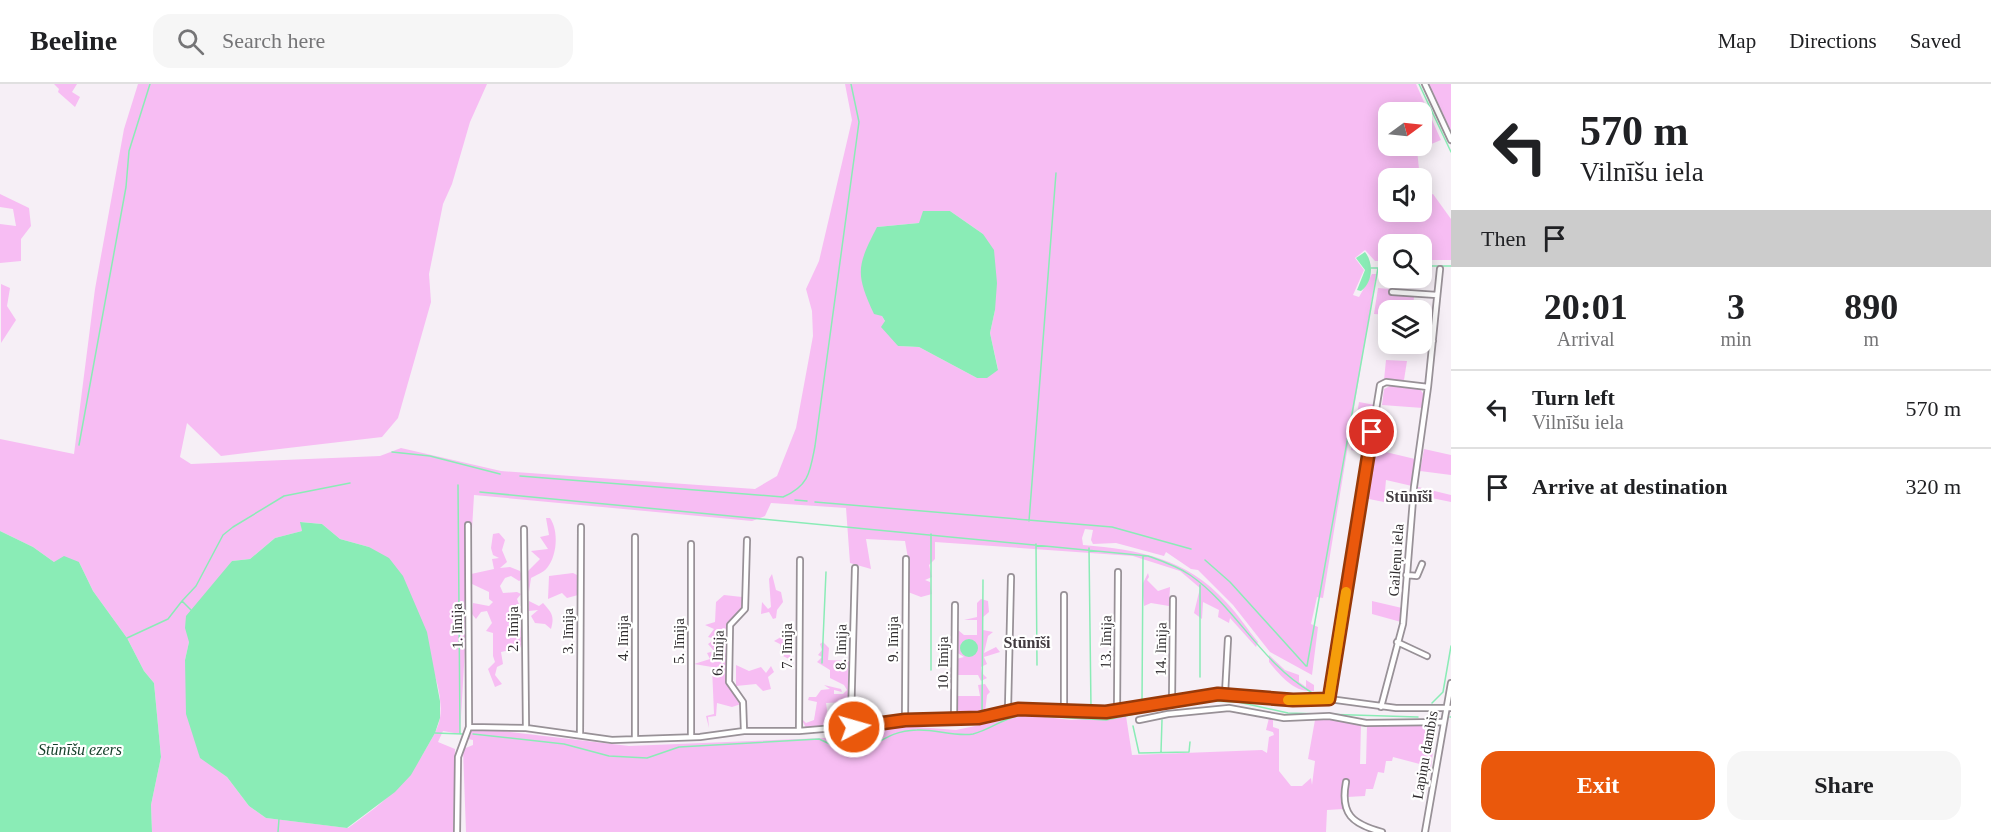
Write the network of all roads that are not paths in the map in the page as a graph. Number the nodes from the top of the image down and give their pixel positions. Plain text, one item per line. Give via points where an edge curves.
1 (1425, 84) edge
2 (1451, 140) edge
3 (1440, 269) dead end
4 (1392, 291) dead end
5 (1437, 295) junction
6 (1433, 341) joint
7 (1428, 387) junction
8 (468, 525) dead end
9 (581, 527) dead end
10 (524, 529) dead end
11 (635, 537) dead end
12 (747, 540) dead end
13 (691, 544) dead end
14 (906, 559) dead end
15 (800, 560) dead end
16 (1422, 564) dead end
17 (855, 568) dead end
18 (1118, 572) dead end
19 (1406, 575) junction
20 (1011, 577) dead end
21 (1064, 595) dead end
22 (1173, 599) dead end
23 (955, 605) dead end
24 (1228, 639) dead end
25 (1398, 642) junction
26 (1427, 656) dead end
27 (1451, 683) edge
28 (1225, 694) junction
29 (1329, 699) junction
30 (1172, 700) junction
31 (1381, 707) junction
32 (1448, 708) edge
33 (1008, 709) junction
34 (1117, 711) junction
35 (1064, 712) junction
36 (905, 720) junction
37 (954, 720) junction
38 (1139, 720) dead end
39 (1442, 722) junction
40 (469, 727) junction
41 (854, 727) junction
42 (526, 728) junction
43 (744, 731) junction
44 (799, 731) junction
45 (580, 735) junction
46 (691, 737) junction
47 (635, 739) junction
48 (1346, 782) dead end
49 (457, 832) edge
50 (1382, 832) edge
51 (1425, 832) edge

1 - 2 street
3 - 5 street, Gaileņu iela
4 - 5 street
5 - 6 street, Gaileņu iela
6 - 7 street, Gaileņu iela
7 - 19 street, Gaileņu iela
7 - 29 street via 1386,382 1380,385
8 - 40 street, 1. līnija
9 - 45 street, 3. līnija
10 - 42 street, 2. līnija
11 - 47 street, 4. līnija
12 - 43 street, 6. līnija via 745,609 730,625 729,682 743,702
13 - 46 street, 5. līnija
14 - 36 street, 9. līnija
15 - 44 street, 7. līnija
16 - 19 street via 1417,576
17 - 41 street, 8. līnija via 851,718
18 - 34 street, 13. līnija
19 - 25 street, Gaileņu iela
20 - 33 street
21 - 35 street
22 - 30 street, 14. līnija
23 - 37 street, 10. līnija
24 - 28 street
25 - 26 street
25 - 31 street, Gaileņu iela
27 - 32 street, Lapiņu dambis
28 - 29 street
28 - 30 street
29 - 31 street
30 - 34 street
31 - 32 street
32 - 39 street, Lapiņu dambis
33 - 35 street
33 - 37 street via 991,716
34 - 35 street
36 - 37 street
36 - 41 street
38 - 39 street via 1229,708 1284,718 1329,716 1366,723
39 - 51 street, Lapiņu dambis
40 - 42 street
40 - 49 street via 458,757
41 - 44 street
42 - 45 street
43 - 44 street
43 - 46 street
45 - 47 street
46 - 47 street
48 - 50 street via 1347,813

